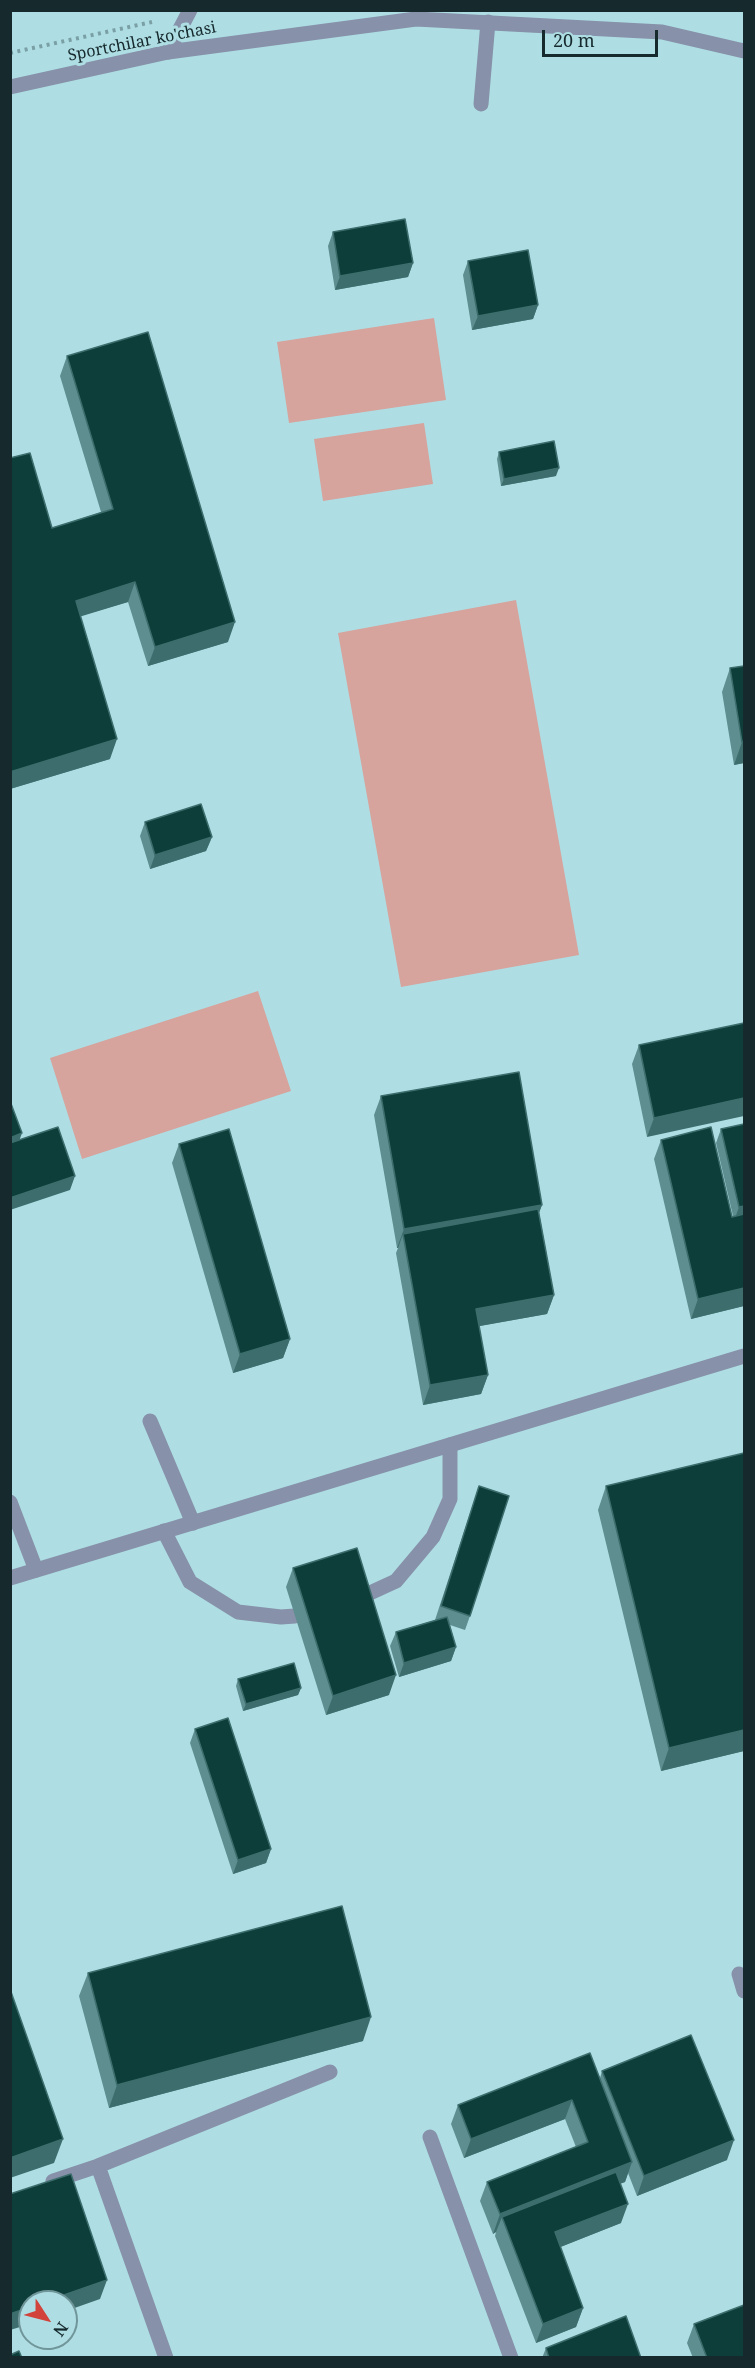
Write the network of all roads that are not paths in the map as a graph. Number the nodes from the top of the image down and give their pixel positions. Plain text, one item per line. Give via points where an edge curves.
1 (189, 12) edge
2 (489, 22) junction
3 (744, 51) edge
4 (168, 52) junction
5 (10, 87) edge
6 (481, 104) dead end
7 (744, 1356) edge
8 (150, 1420) dead end
9 (450, 1445) junction
10 (10, 1502) edge
11 (193, 1523) junction
12 (164, 1531) junction
13 (36, 1570) junction
14 (10, 1578) edge
15 (359, 1598) edge
16 (295, 1616) dead end
17 (739, 1974) dead end
18 (744, 1991) edge
19 (330, 2072) dead end
20 (430, 2137) dead end
21 (98, 2166) junction
22 (43, 2184) edge
23 (166, 2358) edge
24 (511, 2358) edge

1 - 4 street
2 - 3 street, Sportchilar ko'chasi via 662,32
2 - 4 street, Sportchilar ko'chasi via 416,19
2 - 6 street
4 - 5 street, Sportchilar ko'chasi
7 - 9 street
8 - 11 street
9 - 11 street
9 - 15 street via 450,1499 432,1537 396,1581
10 - 13 street
11 - 12 street
12 - 13 street
12 - 16 street via 190,1582 238,1612
13 - 14 street
17 - 18 street
19 - 21 street
20 - 24 street
21 - 22 street
21 - 23 street

